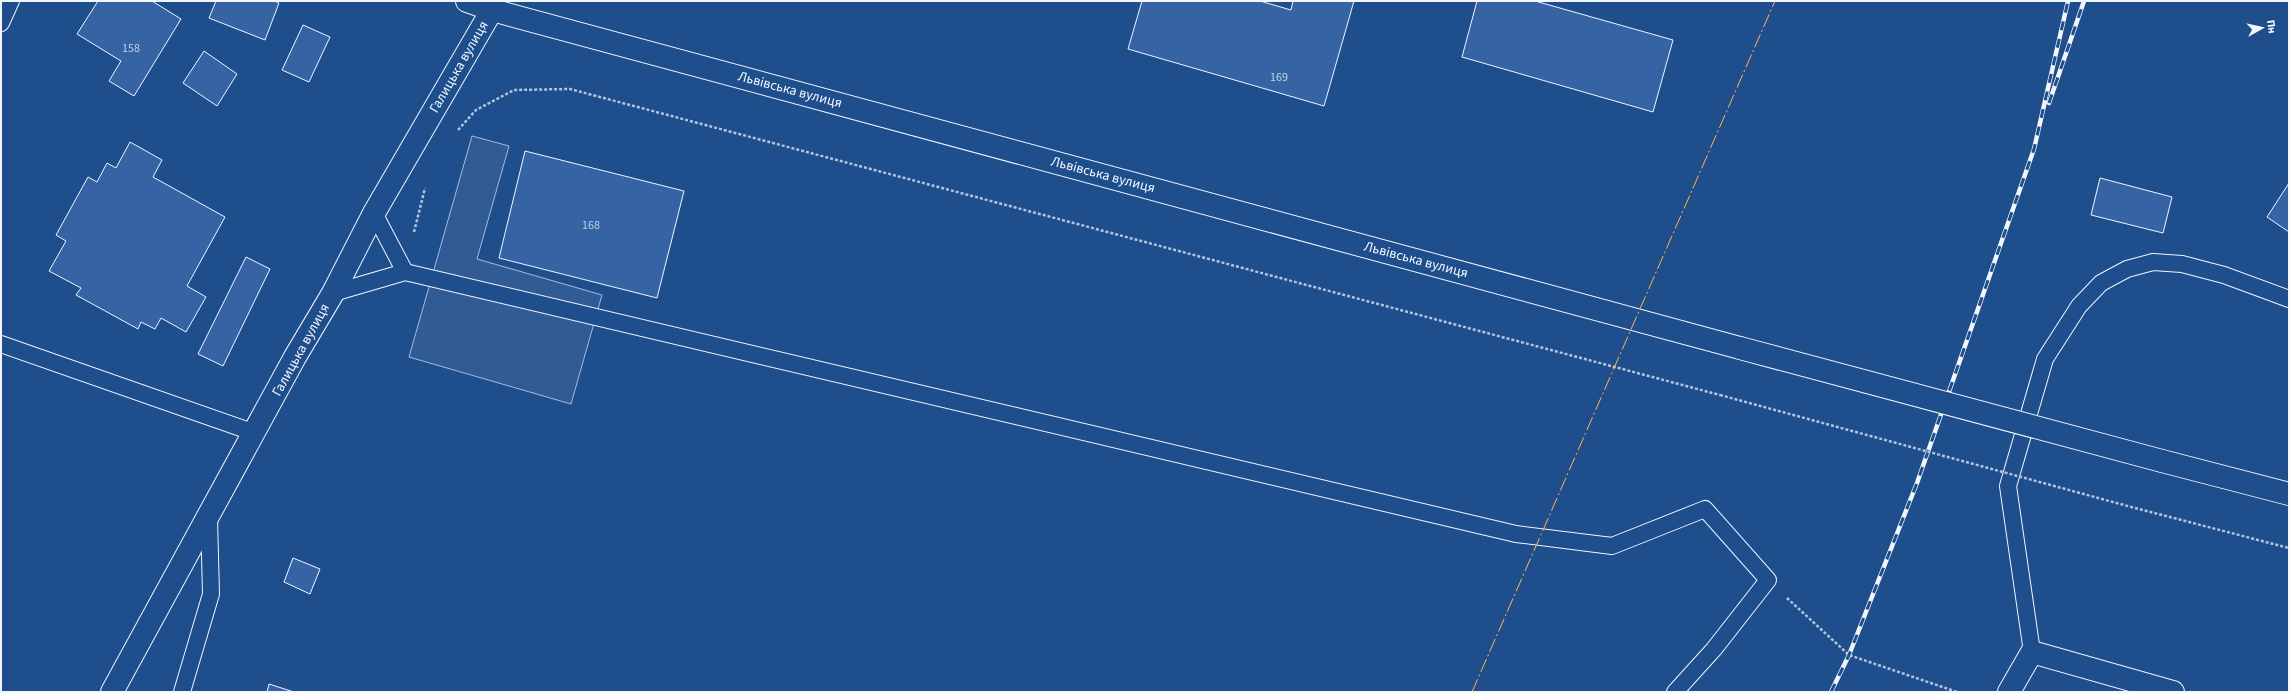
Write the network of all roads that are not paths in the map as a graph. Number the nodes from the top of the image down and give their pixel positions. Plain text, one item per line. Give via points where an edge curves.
1 (11, 1) edge
2 (467, 1) edge
3 (492, 10) junction
4 (1, 23) edge
5 (374, 214) junction
6 (405, 272) junction
7 (333, 293) junction
8 (2289, 299) edge
9 (1, 344) edge
10 (255, 433) junction
11 (2289, 494) edge
12 (209, 518) junction
13 (2032, 652) junction
14 (112, 692) edge
15 (182, 692) edge
16 (1675, 692) edge
17 (2009, 692) edge
18 (2173, 692) edge

1 - 4 lane
2 - 3 main road, Львівська вулиця
3 - 5 main road, Галицька вулиця
3 - 11 main road, Львівська вулиця, bridge
5 - 6 lane
5 - 7 main road, Галицька вулиця
6 - 7 lane
6 - 16 lane via 1516,534 1612,546 1705,509 1768,580 1714,649
7 - 10 main road, Галицька вулиця
8 - 13 lane via 2224,275 2182,264 2153,262 2127,269 2101,283 2079,306 2045,359 2008,486
9 - 10 lane
10 - 12 main road, Галицька вулиця
12 - 14 main road, Галицька вулиця
12 - 15 lane via 211,594
13 - 17 main road
13 - 18 main road

